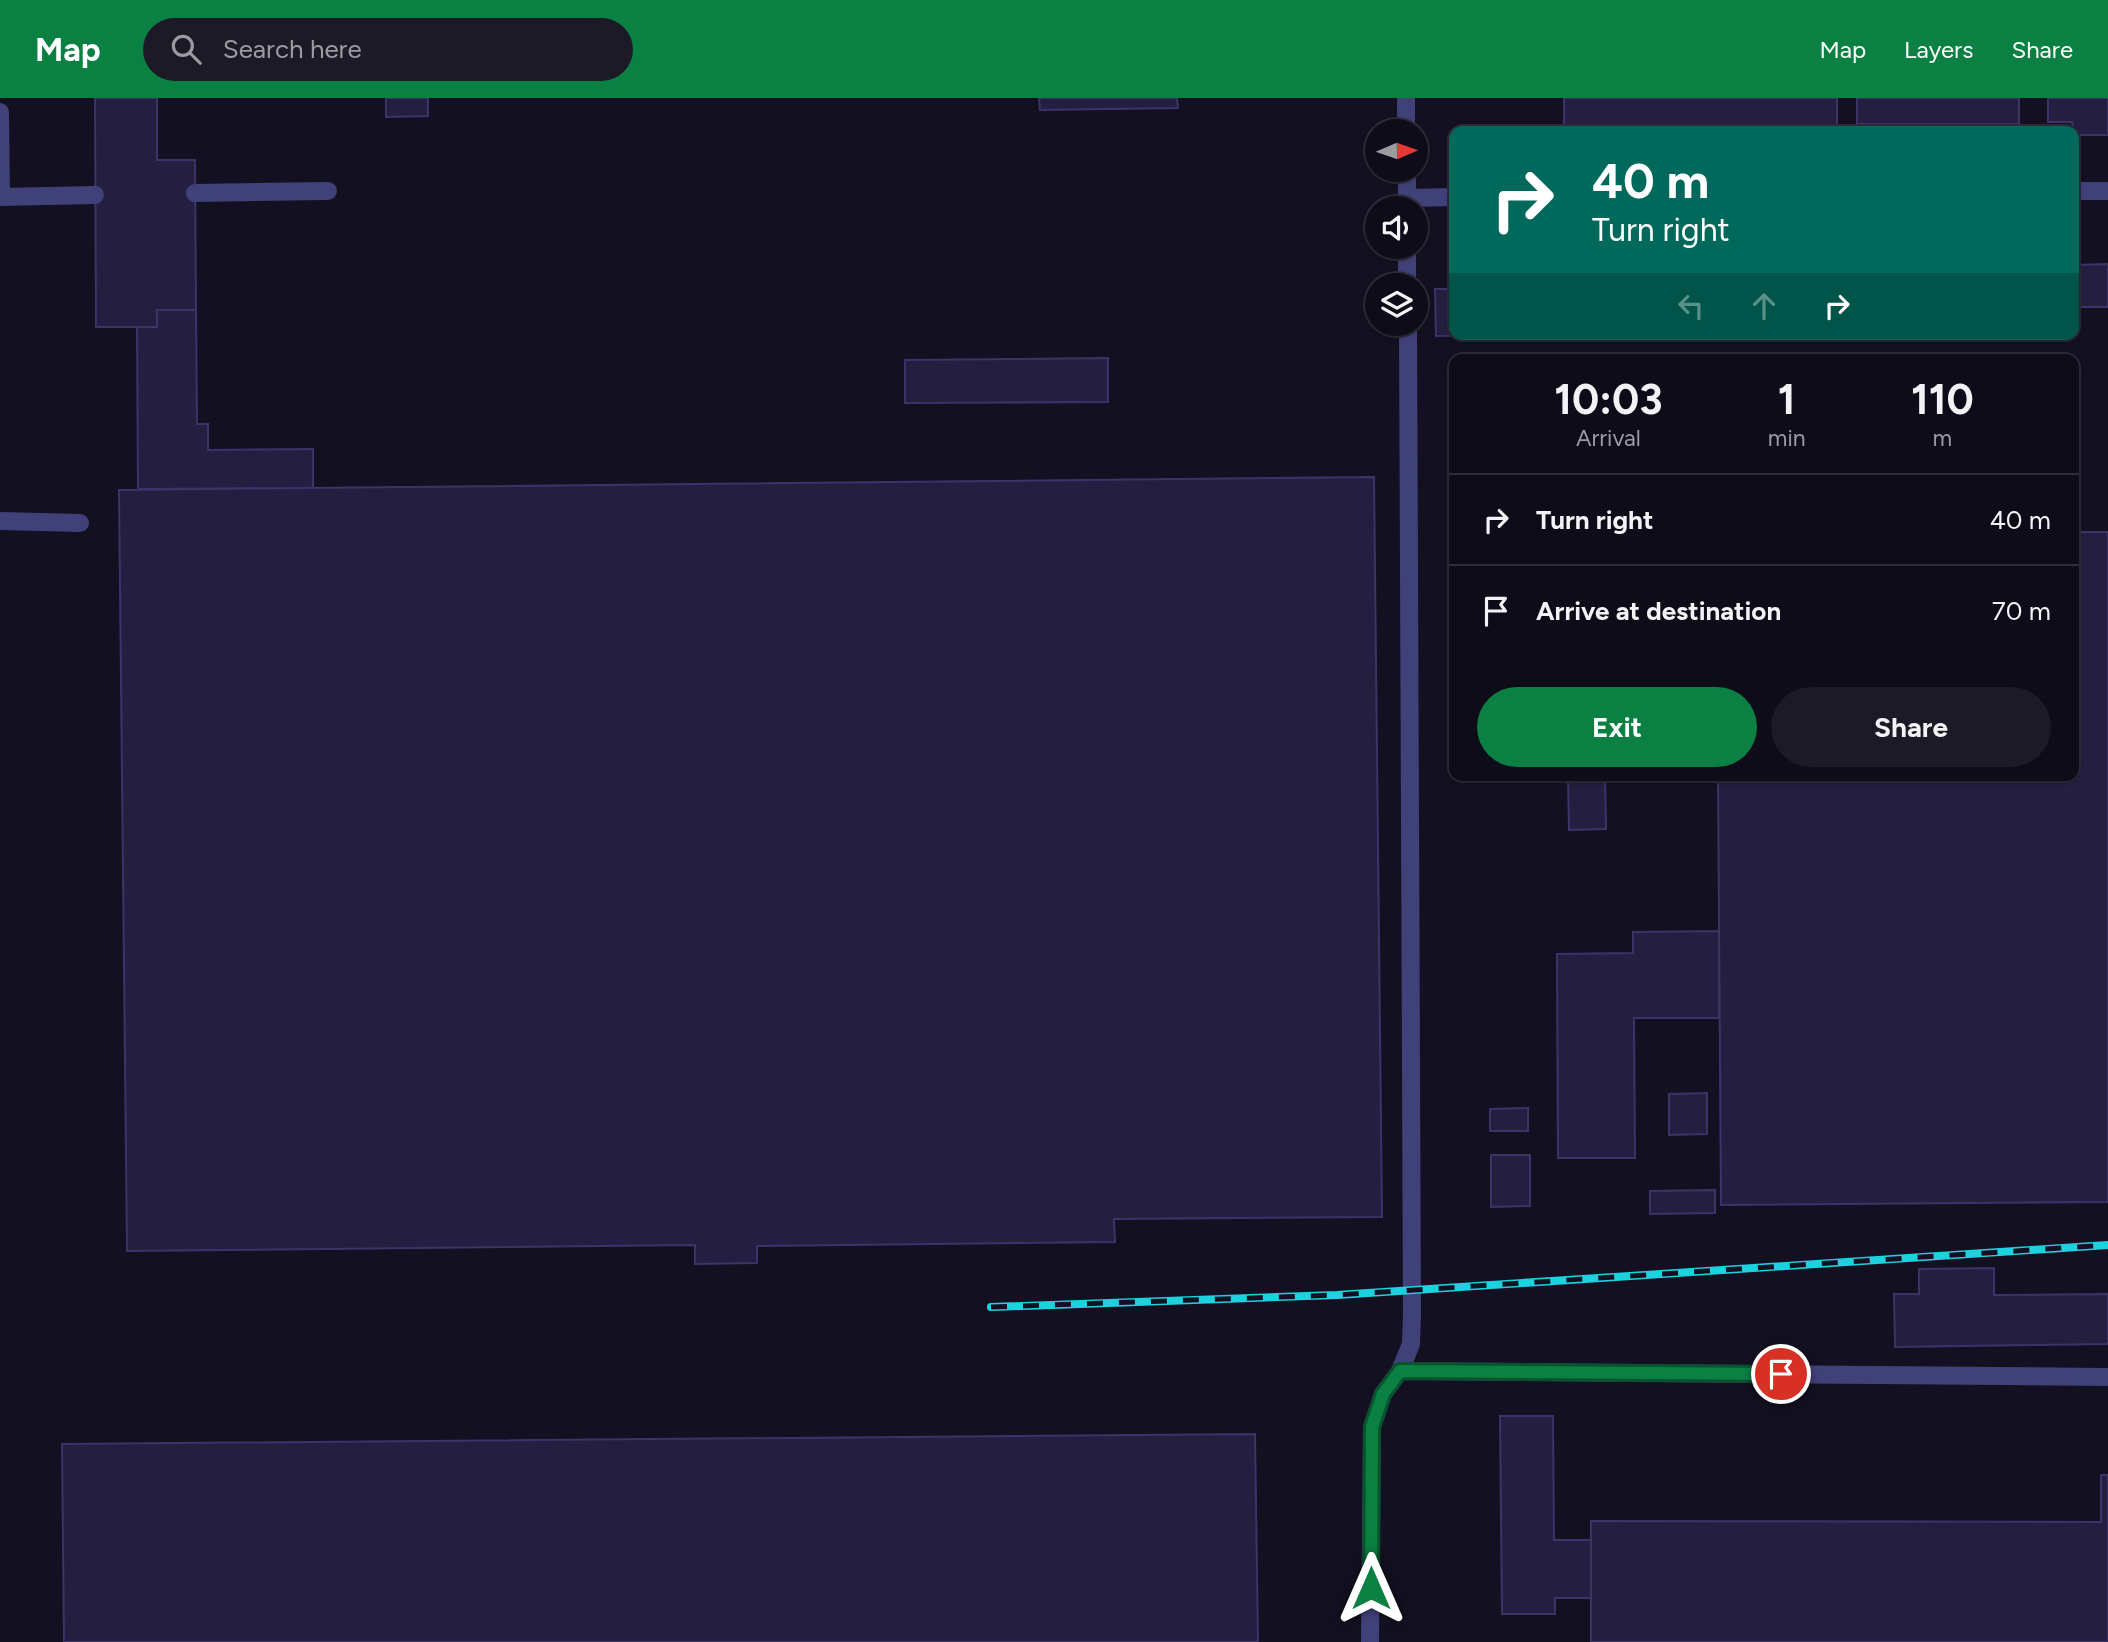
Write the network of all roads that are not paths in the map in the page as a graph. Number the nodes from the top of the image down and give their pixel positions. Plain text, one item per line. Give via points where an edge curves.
1 (1406, 98) edge
2 (0, 112) edge
3 (1406, 119) edge
4 (328, 191) dead end
5 (2079, 191) edge
6 (2108, 191) edge
7 (195, 193) dead end
8 (96, 195) dead end
9 (1, 197) edge
10 (1449, 198) edge
11 (1428, 200) edge
12 (1408, 336) edge
13 (0, 522) edge
14 (80, 523) dead end
15 (1400, 1371) junction
16 (2108, 1377) edge
17 (1370, 1642) edge

1 - 3 lane
2 - 9 lane
4 - 7 lane
5 - 6 lane
8 - 9 lane
10 - 11 lane
12 - 15 lane via 1412,1289 1411,1344
13 - 14 lane
15 - 16 lane
15 - 17 lane via 1383,1394 1372,1427

